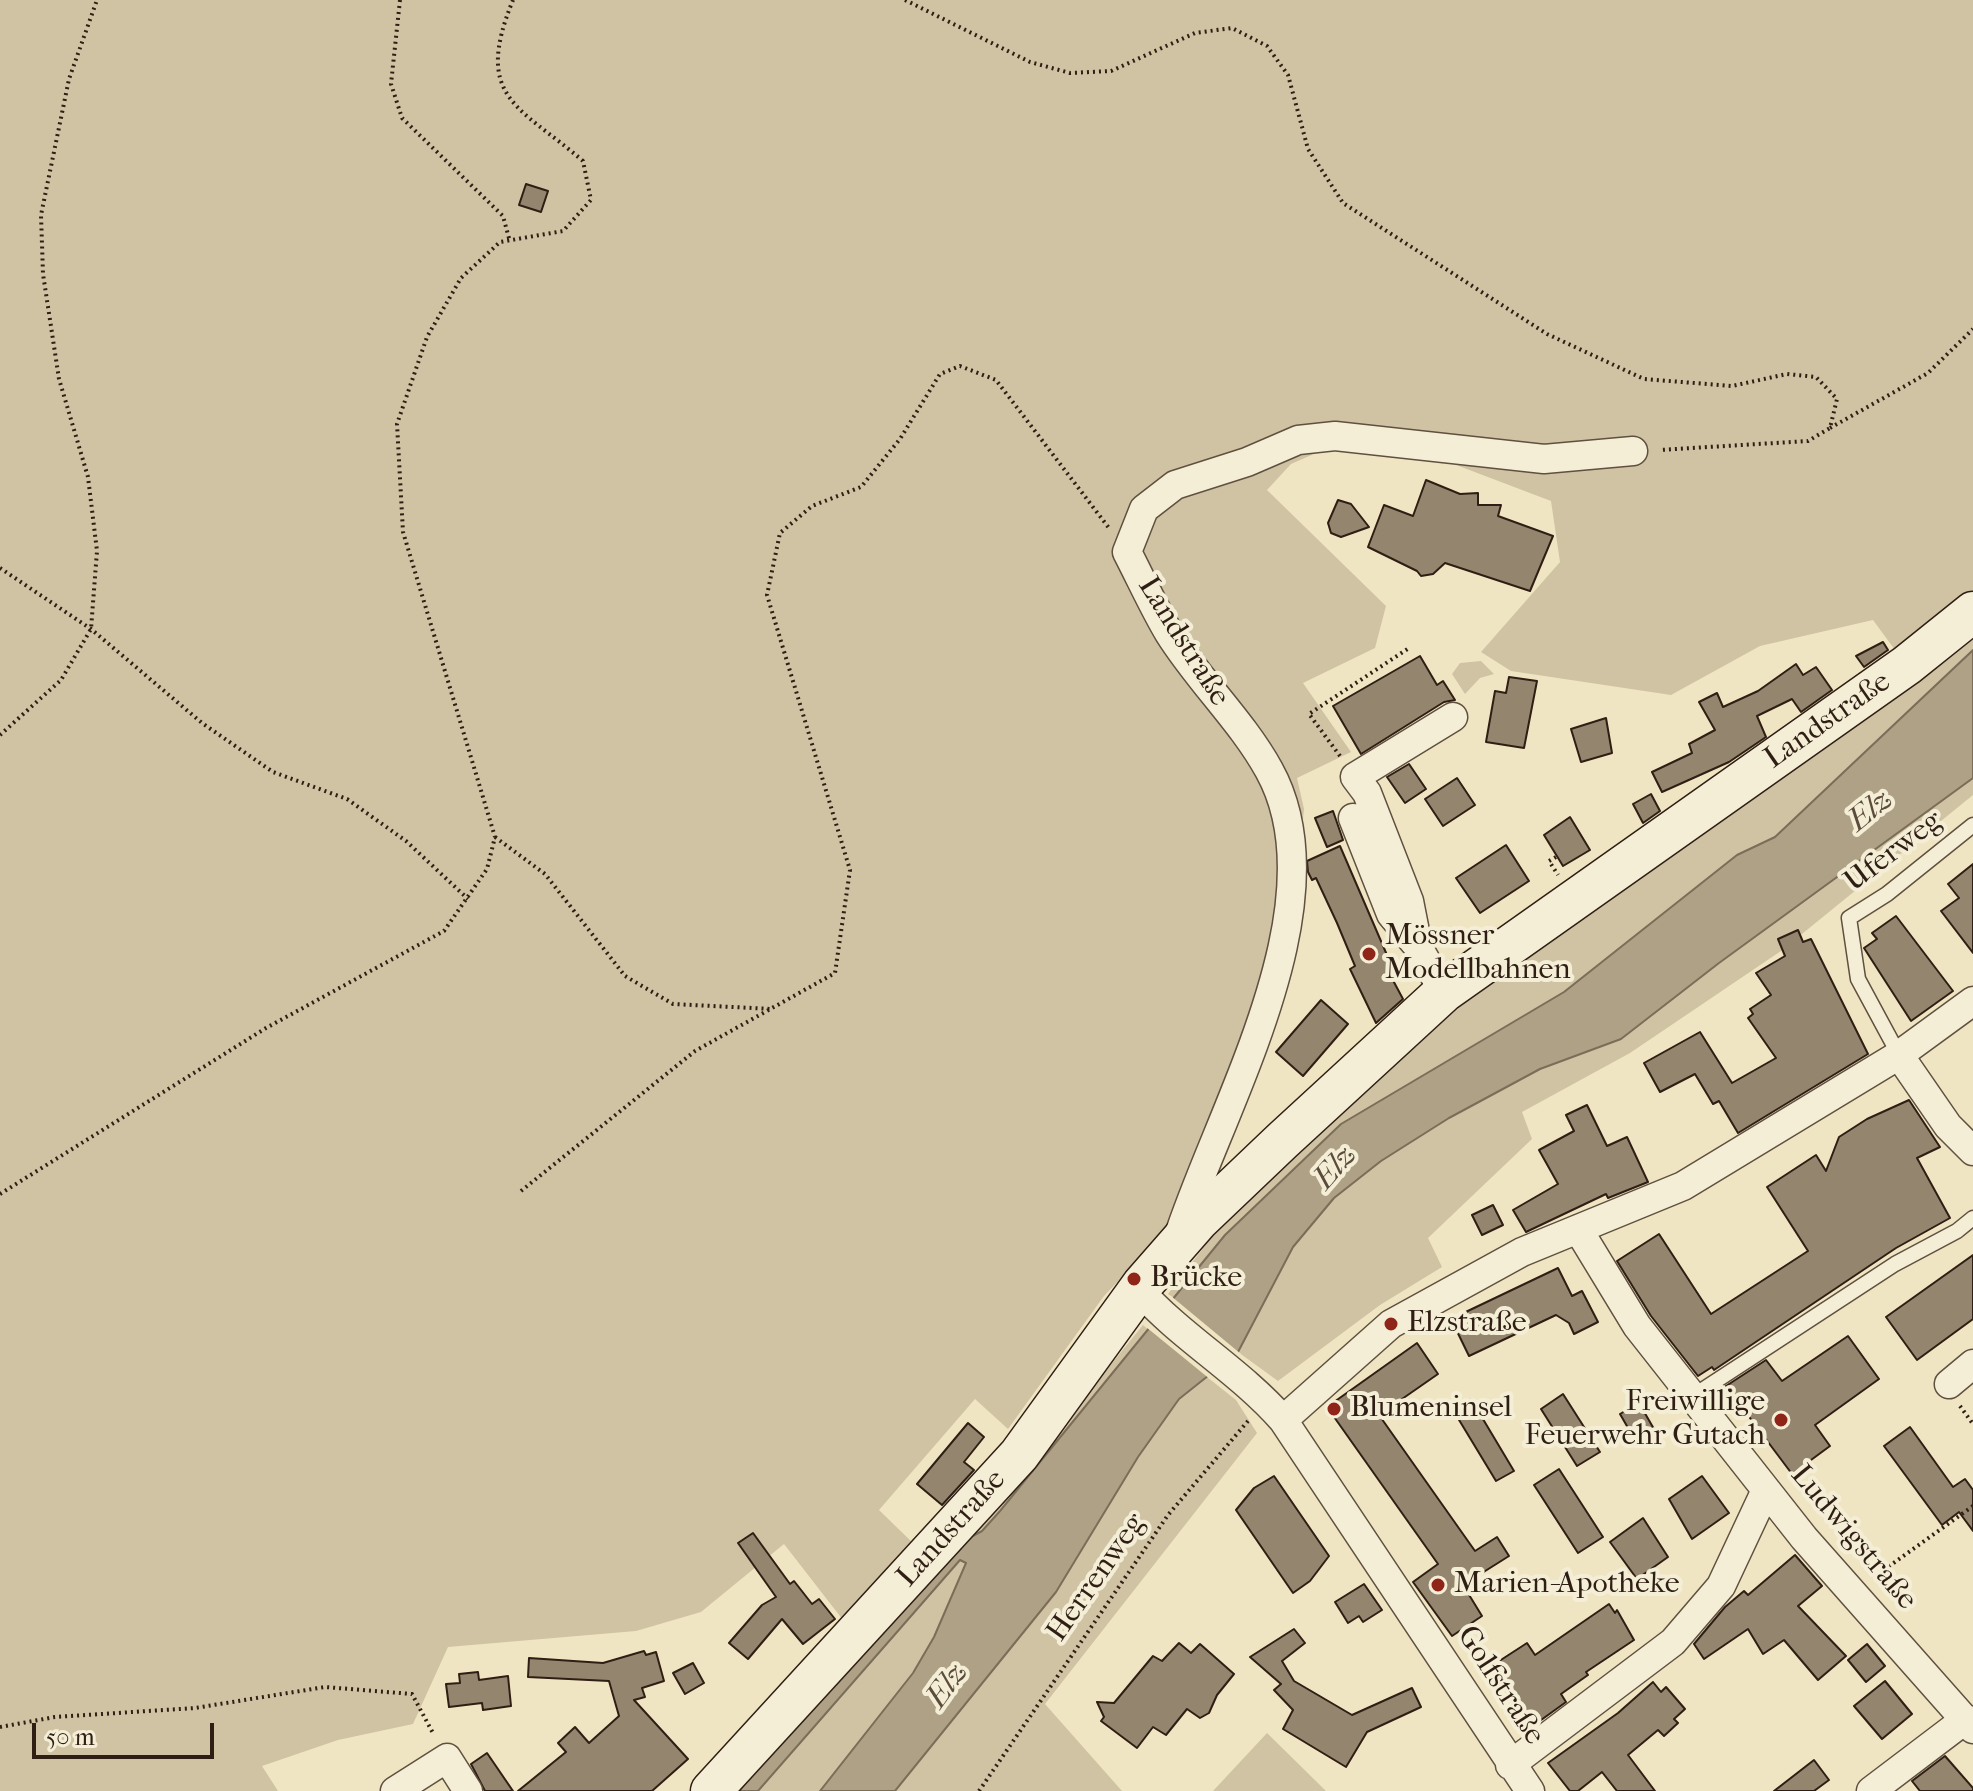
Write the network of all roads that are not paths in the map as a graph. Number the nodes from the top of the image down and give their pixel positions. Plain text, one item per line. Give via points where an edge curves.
1 (1633, 451) road end
2 (1973, 612) edge
3 (1453, 717) dead end
4 (1353, 818) dead end
5 (1973, 825) edge
6 (1418, 947) junction
7 (1444, 992) junction
8 (1973, 1001) edge
9 (1899, 1055) junction
10 (1973, 1151) edge
11 (1973, 1218) edge
12 (1578, 1229) junction
13 (1174, 1250) junction
14 (1147, 1299) junction
15 (1973, 1364) edge
16 (1949, 1384) dead end
17 (1693, 1396) junction
18 (1266, 1402) junction
19 (1766, 1490) junction
20 (1969, 1724) edge
21 (1510, 1765) junction
22 (395, 1791) edge
23 (468, 1791) edge
24 (711, 1791) edge
25 (1530, 1791) edge
26 (1871, 1791) edge

1 - 13 street, Landstraße via 1544,459 1335,436 1298,440 1175,485 1144,509 1127,552 1169,633 1269,770 1289,819 1290,904 1261,1030 1195,1185
2 - 7 street, Landstraße via 1907,665
3 - 6 street via 1355,777 1367,793 1409,901
4 - 6 street via 1391,914
5 - 9 lane, Uferweg via 1849,918 1858,979
6 - 7 street
7 - 13 street, Landstraße via 1208,1211
8 - 9 street
9 - 10 street via 1948,1126
9 - 12 street via 1683,1186
11 - 17 lane
12 - 17 street, Ludwigstraße via 1637,1326
12 - 18 street via 1522,1252 1391,1324
13 - 14 street, Landstraße
14 - 18 street, Golfstraße
14 - 24 street, Landstraße via 1019,1455
15 - 16 street
17 - 19 street, Ludwigstraße
18 - 21 street, Golfstraße
19 - 20 street, Ludwigstraße
19 - 21 street via 1721,1586 1673,1642
20 - 26 street
21 - 25 street, Golfstraße
22 - 23 street via 447,1758

